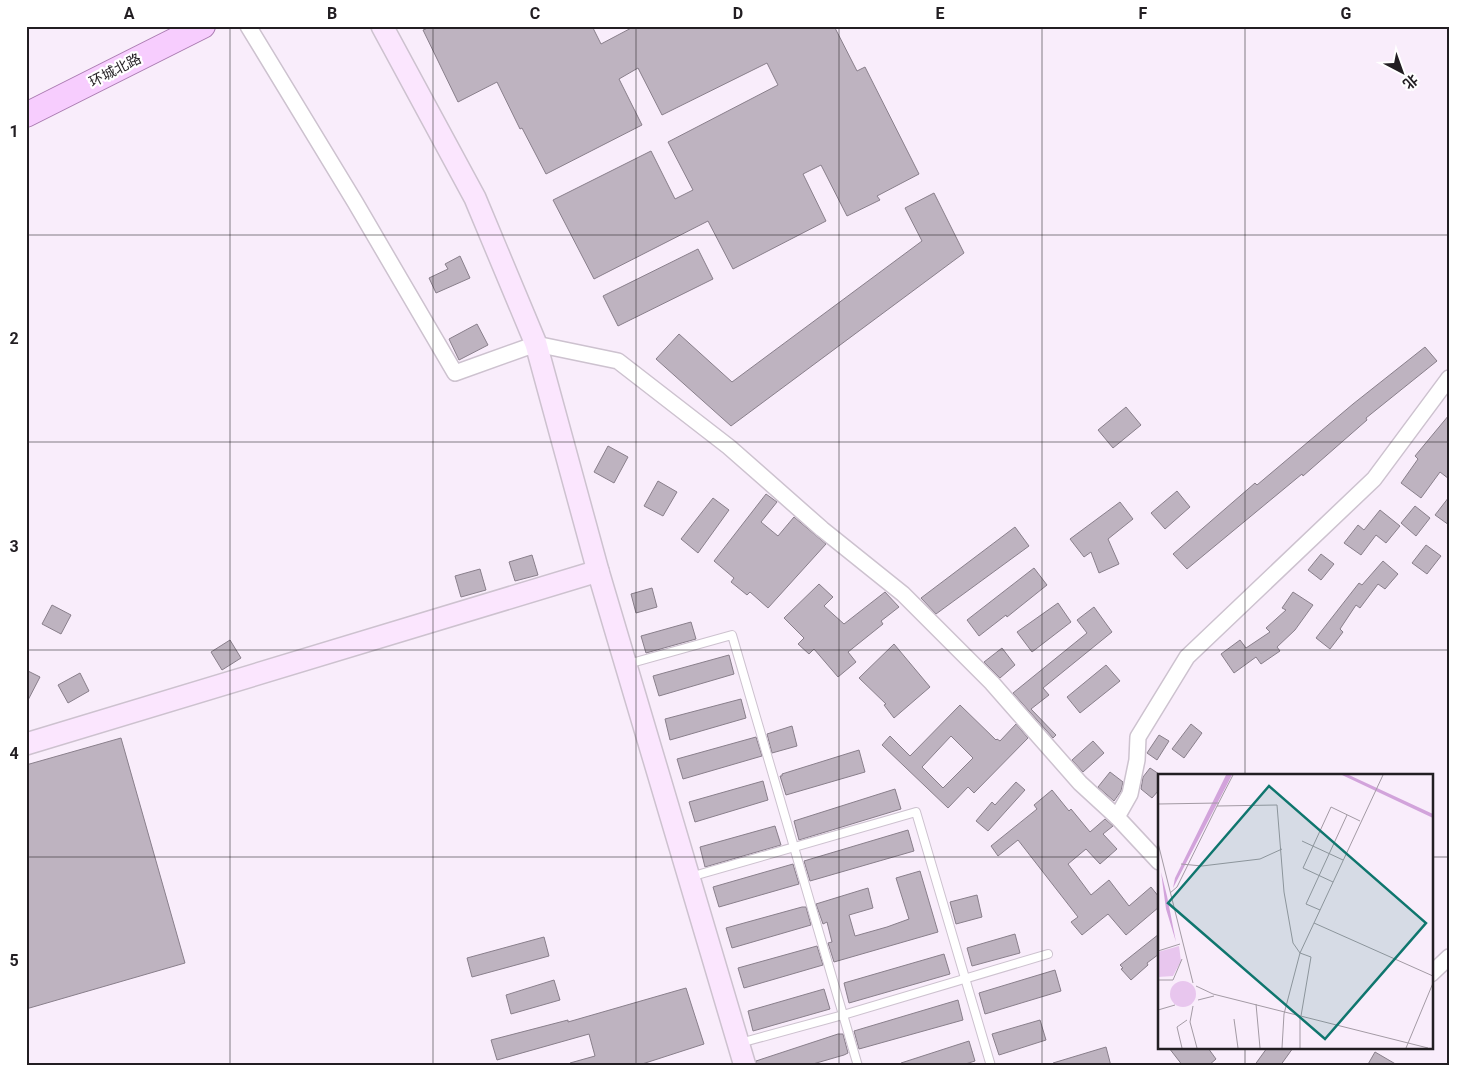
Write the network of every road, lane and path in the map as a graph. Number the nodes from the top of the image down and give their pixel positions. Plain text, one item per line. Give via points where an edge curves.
1 (171, 26) edge
2 (203, 26) edge
3 (248, 26) edge
4 (382, 26) edge
5 (26, 98) edge
6 (26, 115) edge
7 (536, 344) junction
8 (1449, 378) edge
9 (598, 571) junction
10 (626, 665) junction
11 (26, 744) edge
12 (1117, 817) junction
13 (794, 848) junction
14 (1158, 861) edge
15 (688, 878) junction
16 (1048, 954) dead end
17 (1449, 957) edge
18 (1432, 973) edge
19 (966, 978) junction
20 (843, 1015) junction
21 (738, 1043) junction
22 (745, 1066) edge
23 (858, 1066) edge
24 (990, 1066) edge

1 - 5 main road, 环城北路
2 - 6 main road, 环城北路
3 - 7 street via 455,374
4 - 7 street via 475,198
7 - 9 street
7 - 12 street via 618,361 729,447 903,594 992,683 1080,783
8 - 12 street via 1374,479 1187,657 1138,737 1130,794
9 - 10 street
9 - 11 street
10 - 13 lane via 732,636
10 - 15 street
12 - 14 street
13 - 15 lane
13 - 19 lane via 916,812
13 - 20 lane
15 - 21 street
16 - 19 lane
17 - 18 street
19 - 20 lane
19 - 24 lane
20 - 21 lane
20 - 23 lane
21 - 22 street

